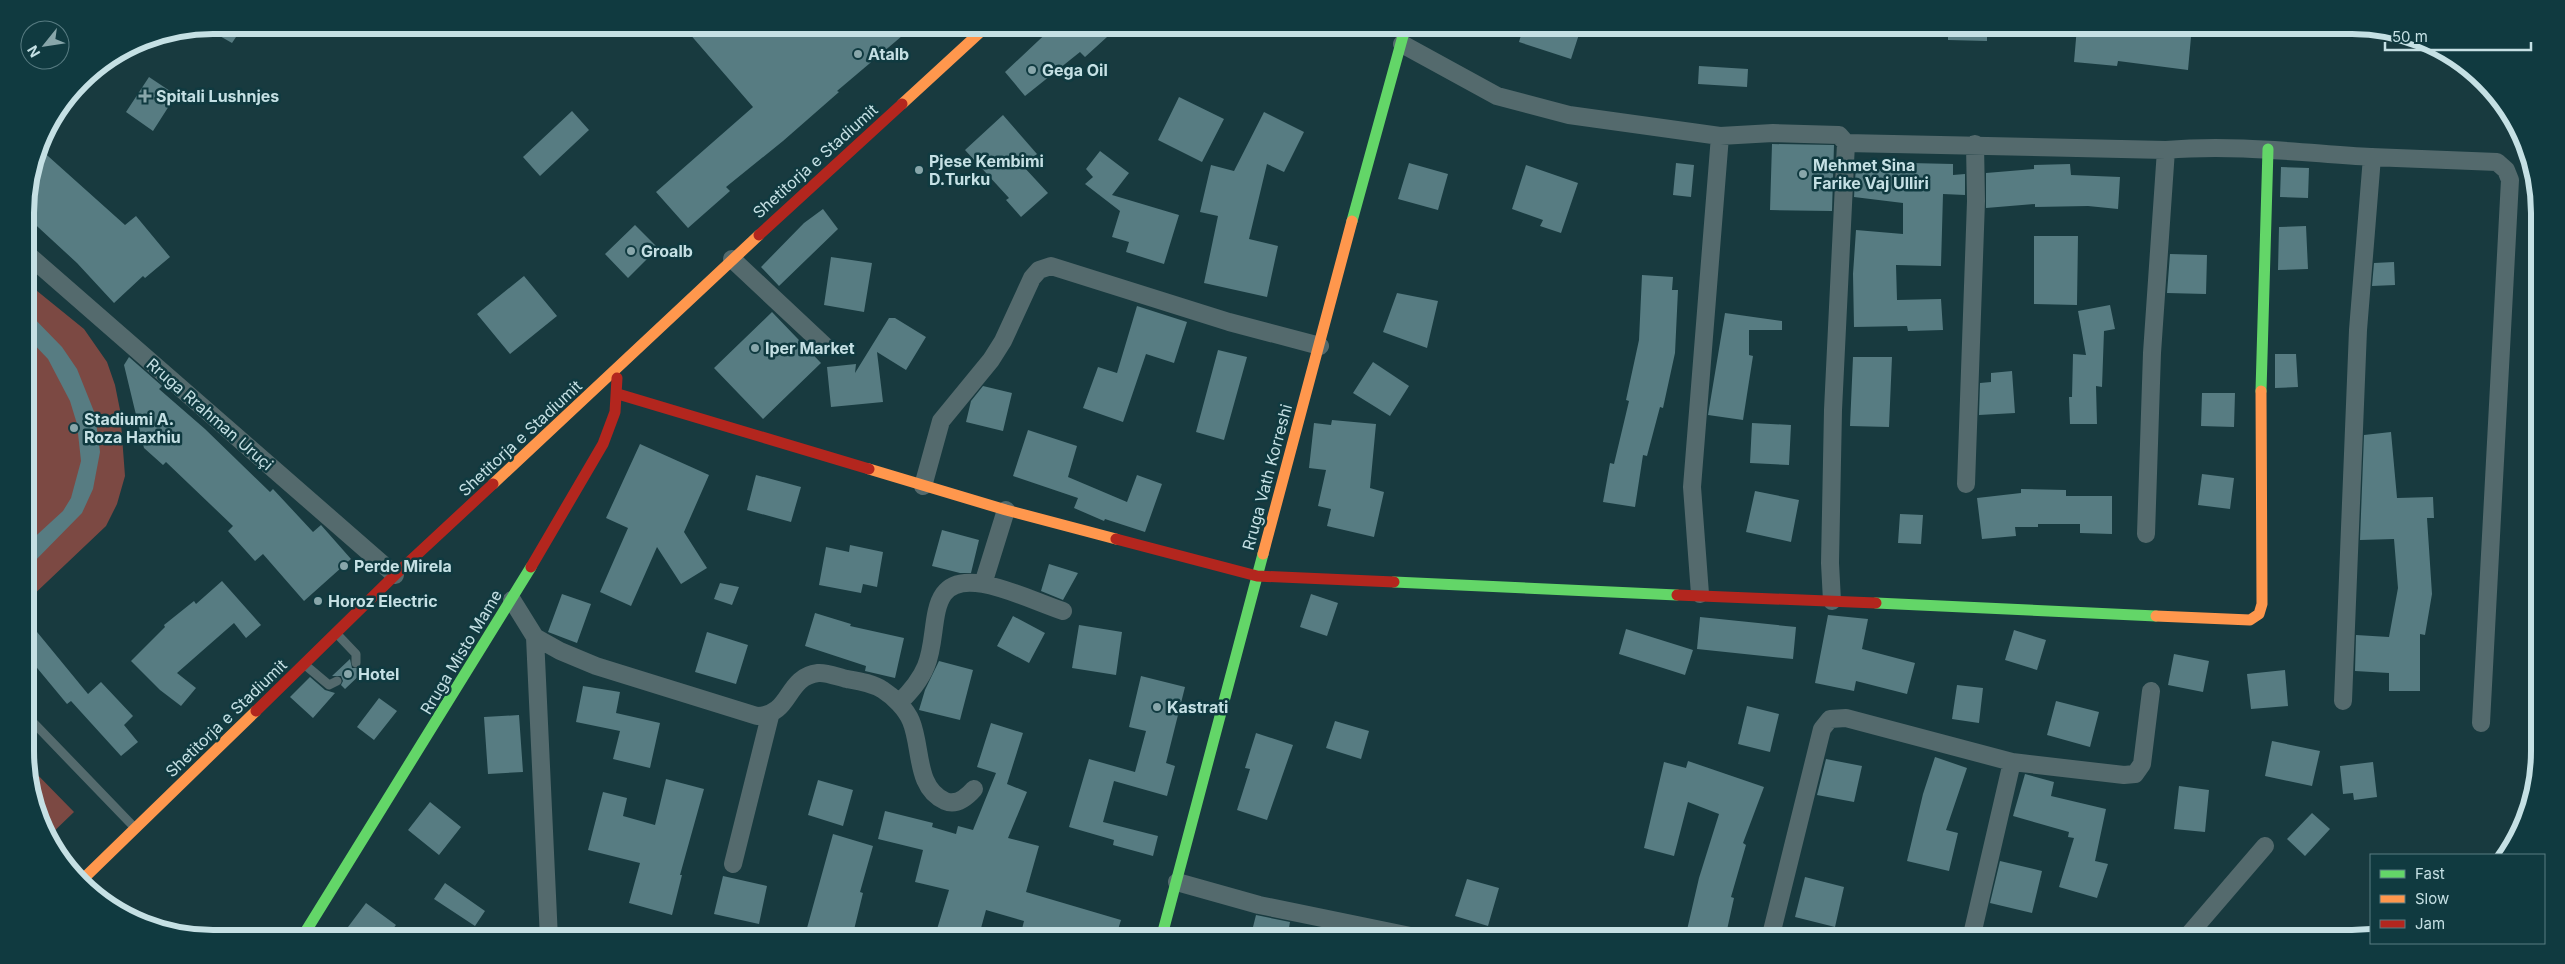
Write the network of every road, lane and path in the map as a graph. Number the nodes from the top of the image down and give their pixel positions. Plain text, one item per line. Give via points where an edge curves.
1 (978, 34) edge
2 (1404, 34) edge
3 (1402, 44) junction
4 (1720, 136) junction
5 (1846, 143) junction
6 (1975, 144) junction
7 (2268, 149) junction
8 (2166, 150) junction
9 (2372, 157) junction
10 (34, 259) edge
11 (732, 259) junction
12 (1320, 346) junction
13 (826, 347) dead end
14 (616, 371) junction
15 (618, 394) junction
16 (1966, 484) dead end
17 (923, 486) junction
18 (1006, 510) junction
19 (2146, 534) dead end
20 (395, 575) junction
21 (1257, 576) junction
22 (983, 584) junction
23 (1700, 594) junction
24 (512, 600) junction
25 (1832, 601) junction
26 (1064, 610) dead end
27 (336, 632) junction
28 (535, 637) junction
29 (356, 663) dead end
30 (304, 664) junction
31 (338, 681) dead end
32 (2151, 691) dead end
33 (2343, 702) dead end
34 (899, 703) junction
35 (770, 716) junction
36 (34, 723) edge
37 (2481, 724) dead end
38 (2012, 762) junction
39 (974, 789) dead end
40 (136, 829) junction
41 (2265, 846) dead end
42 (733, 864) dead end
43 (85, 877) edge
44 (1177, 882) junction
45 (307, 930) edge
46 (549, 930) edge
47 (1164, 930) edge
48 (1381, 930) edge
49 (1772, 930) edge
50 (1973, 930) edge
51 (2193, 930) edge

1 - 11 main road, Shetitorja e Stadiumit
2 - 3 main road, Rruga Vath Korreshi
3 - 4 street via 1497,96 1569,115
3 - 12 main road, Rruga Vath Korreshi
4 - 5 street via 1773,133 1839,135
4 - 23 street via 1692,487
5 - 6 street
5 - 25 street via 1833,410
6 - 8 street
6 - 16 street via 1976,210
7 - 8 street
7 - 9 street
7 - 25 main road via 2261,377 2262,604 2259,614 2250,620
8 - 19 street via 2152,353
9 - 33 street via 2358,330
9 - 37 street via 2497,162 2506,170 2510,180
10 - 20 street, Rruga Rrahman Uruçi
11 - 13 street
11 - 14 main road, Shetitorja e Stadiumit
12 - 17 street via 1229,322 1050,266 1039,270 1032,278 991,360 941,421
12 - 21 main road, Rruga Vath Korreshi
14 - 15 main road, Rruga Misto Mame
14 - 20 main road, Shetitorja e Stadiumit
15 - 17 main road
15 - 24 main road, Rruga Misto Mame via 615,418 602,444
17 - 18 main road
18 - 21 main road
18 - 22 street
20 - 27 main road, Shetitorja e Stadiumit
21 - 23 main road
21 - 44 main road, Rruga Vath Korreshi
22 - 26 street
22 - 34 street via 958,584 946,590 938,602 934,639 926,666 916,684
23 - 25 main road
24 - 28 street
24 - 45 main road, Rruga Misto Mame
27 - 29 lane via 356,654
27 - 30 main road, Shetitorja e Stadiumit
28 - 35 street via 596,666 757,716
28 - 46 street
30 - 31 lane via 328,685
30 - 40 main road, Shetitorja e Stadiumit
32 - 38 street via 2142,764 2135,774
34 - 35 street via 883,689 820,672 806,675 795,685 781,708
34 - 39 street via 911,720 926,782 936,797 950,803 965,799
35 - 42 street
36 - 40 lane
38 - 49 street via 1846,718 1830,719 1822,728
38 - 50 street
40 - 43 main road, Shetitorja e Stadiumit
41 - 51 street
44 - 47 main road, Rruga Vath Korreshi
44 - 48 street via 1259,905

